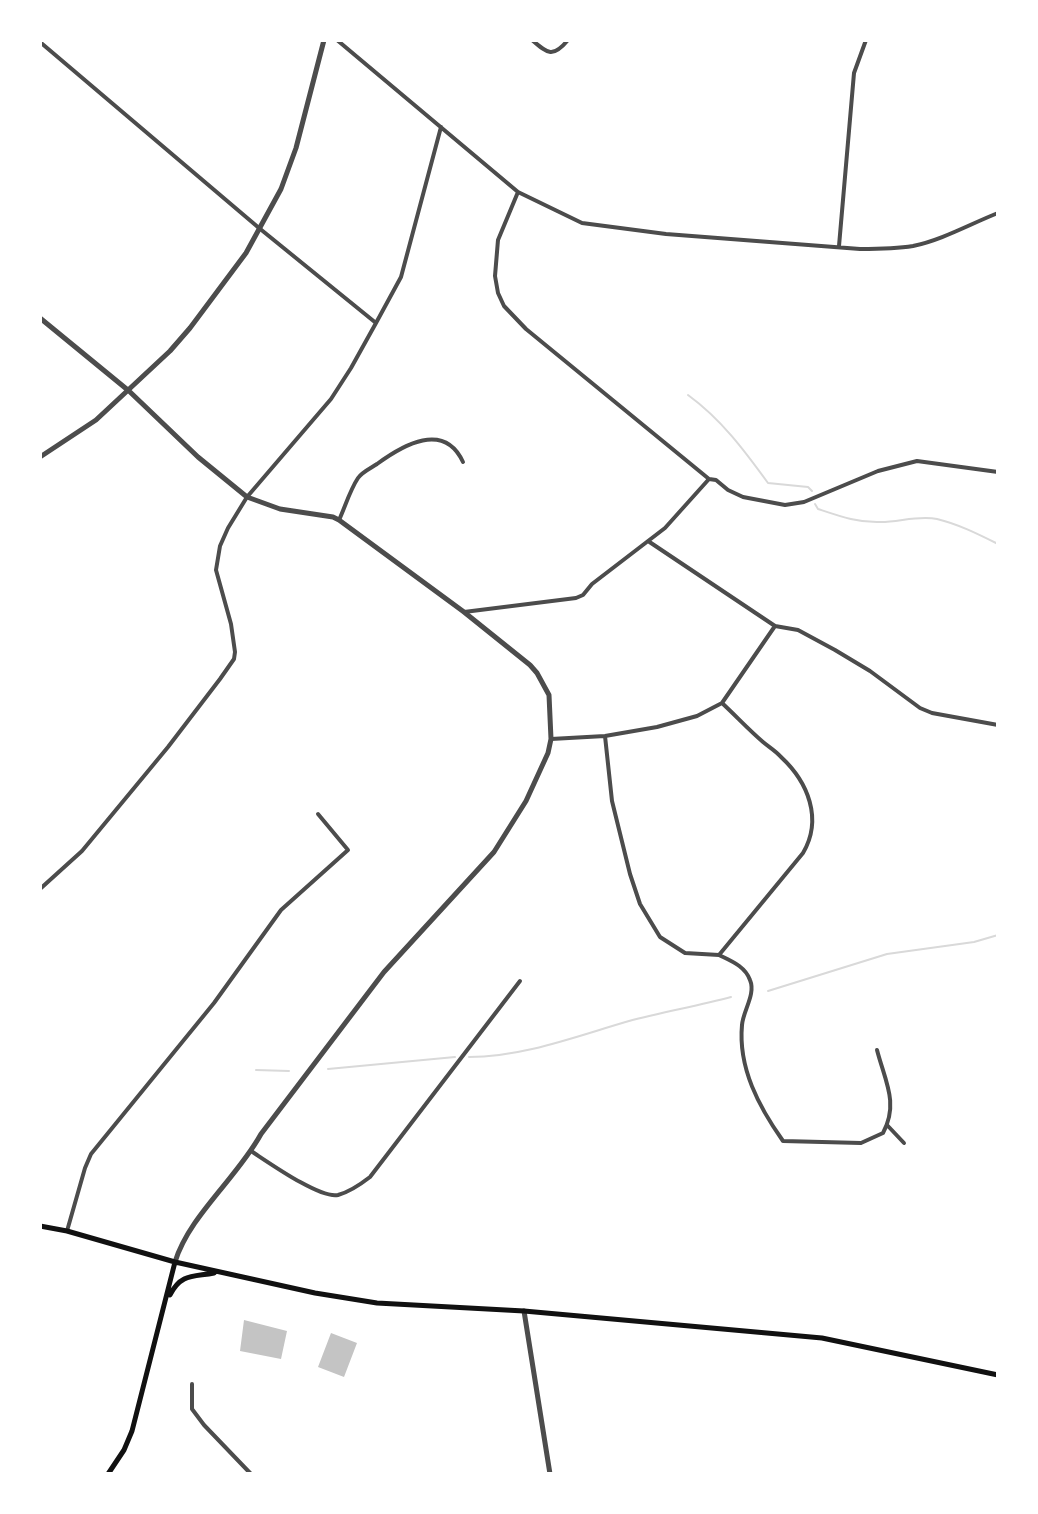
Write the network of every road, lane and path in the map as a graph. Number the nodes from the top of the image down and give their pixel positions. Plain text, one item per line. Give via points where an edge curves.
1 (324, 40) edge
2 (338, 40) edge
3 (532, 40) edge
4 (568, 40) edge
5 (866, 40) edge
6 (40, 42) edge
7 (441, 127) junction
8 (518, 192) junction
9 (998, 213) edge
10 (259, 228) junction
11 (839, 246) junction
12 (40, 318) edge
13 (376, 323) junction
14 (129, 391) junction
15 (40, 456) edge
16 (463, 462) dead end
17 (998, 472) edge
18 (709, 479) junction
19 (247, 497) junction
20 (339, 520) junction
21 (648, 541) junction
22 (464, 612) junction
23 (775, 626) junction
24 (722, 703) junction
25 (998, 725) edge
26 (605, 736) junction
27 (551, 739) junction
28 (318, 814) dead end
29 (40, 890) edge
30 (719, 955) junction
31 (520, 981) dead end
32 (877, 1050) dead end
33 (887, 1125) junction
34 (904, 1143) dead end
35 (252, 1151) junction
36 (40, 1226) edge
37 (67, 1231) junction
38 (175, 1262) junction
39 (217, 1272) junction
40 (165, 1305) junction
41 (524, 1311) junction
42 (998, 1375) edge
43 (192, 1384) dead end
44 (108, 1473) edge
45 (251, 1473) edge
46 (550, 1473) edge

1 - 10 street via 296,148 281,189
2 - 7 street
3 - 4 street via 554,53
5 - 11 street via 854,74
6 - 10 street
7 - 8 street
7 - 13 street via 401,277
8 - 11 street via 582,223 597,226
8 - 18 street via 495,257 498,293 504,306
9 - 11 street via 913,245 890,249
10 - 13 street
10 - 14 street via 246,254 190,328
12 - 14 street
13 - 19 street via 331,399
14 - 15 street via 96,420
14 - 19 street
16 - 20 street via 459,452 436,439 420,440 390,454 359,476
17 - 18 street via 917,461 878,471 804,502 784,505 743,497
18 - 21 street via 665,528
19 - 20 street via 280,509
19 - 29 street via 228,528 216,561 231,624 234,659 82,851
20 - 22 street
21 - 22 street via 576,598
21 - 23 street
22 - 27 street via 537,673 549,695
23 - 24 street
23 - 25 street via 798,630 835,650 920,708
24 - 26 street via 697,717
24 - 30 street via 800,778 813,818 803,854
26 - 27 street
26 - 30 street via 612,801 640,904 660,936 685,953
27 - 35 street via 526,801 494,852 384,972
28 - 37 street via 348,850 281,910 214,1003 91,1154
30 - 33 street via 742,967 751,981 742,1023 742,1056 768,1121 783,1141 861,1143 883,1133
31 - 35 street via 360,1185 328,1195
32 - 33 street via 892,1105
33 - 34 street
35 - 38 street via 184,1239
36 - 37 main road
37 - 38 main road
38 - 39 main road
38 - 40 main road
39 - 40 main road via 186,1277
39 - 41 main road via 377,1303
40 - 44 main road via 132,1431
41 - 42 main road via 822,1338
41 - 46 street
43 - 45 street via 192,1409

